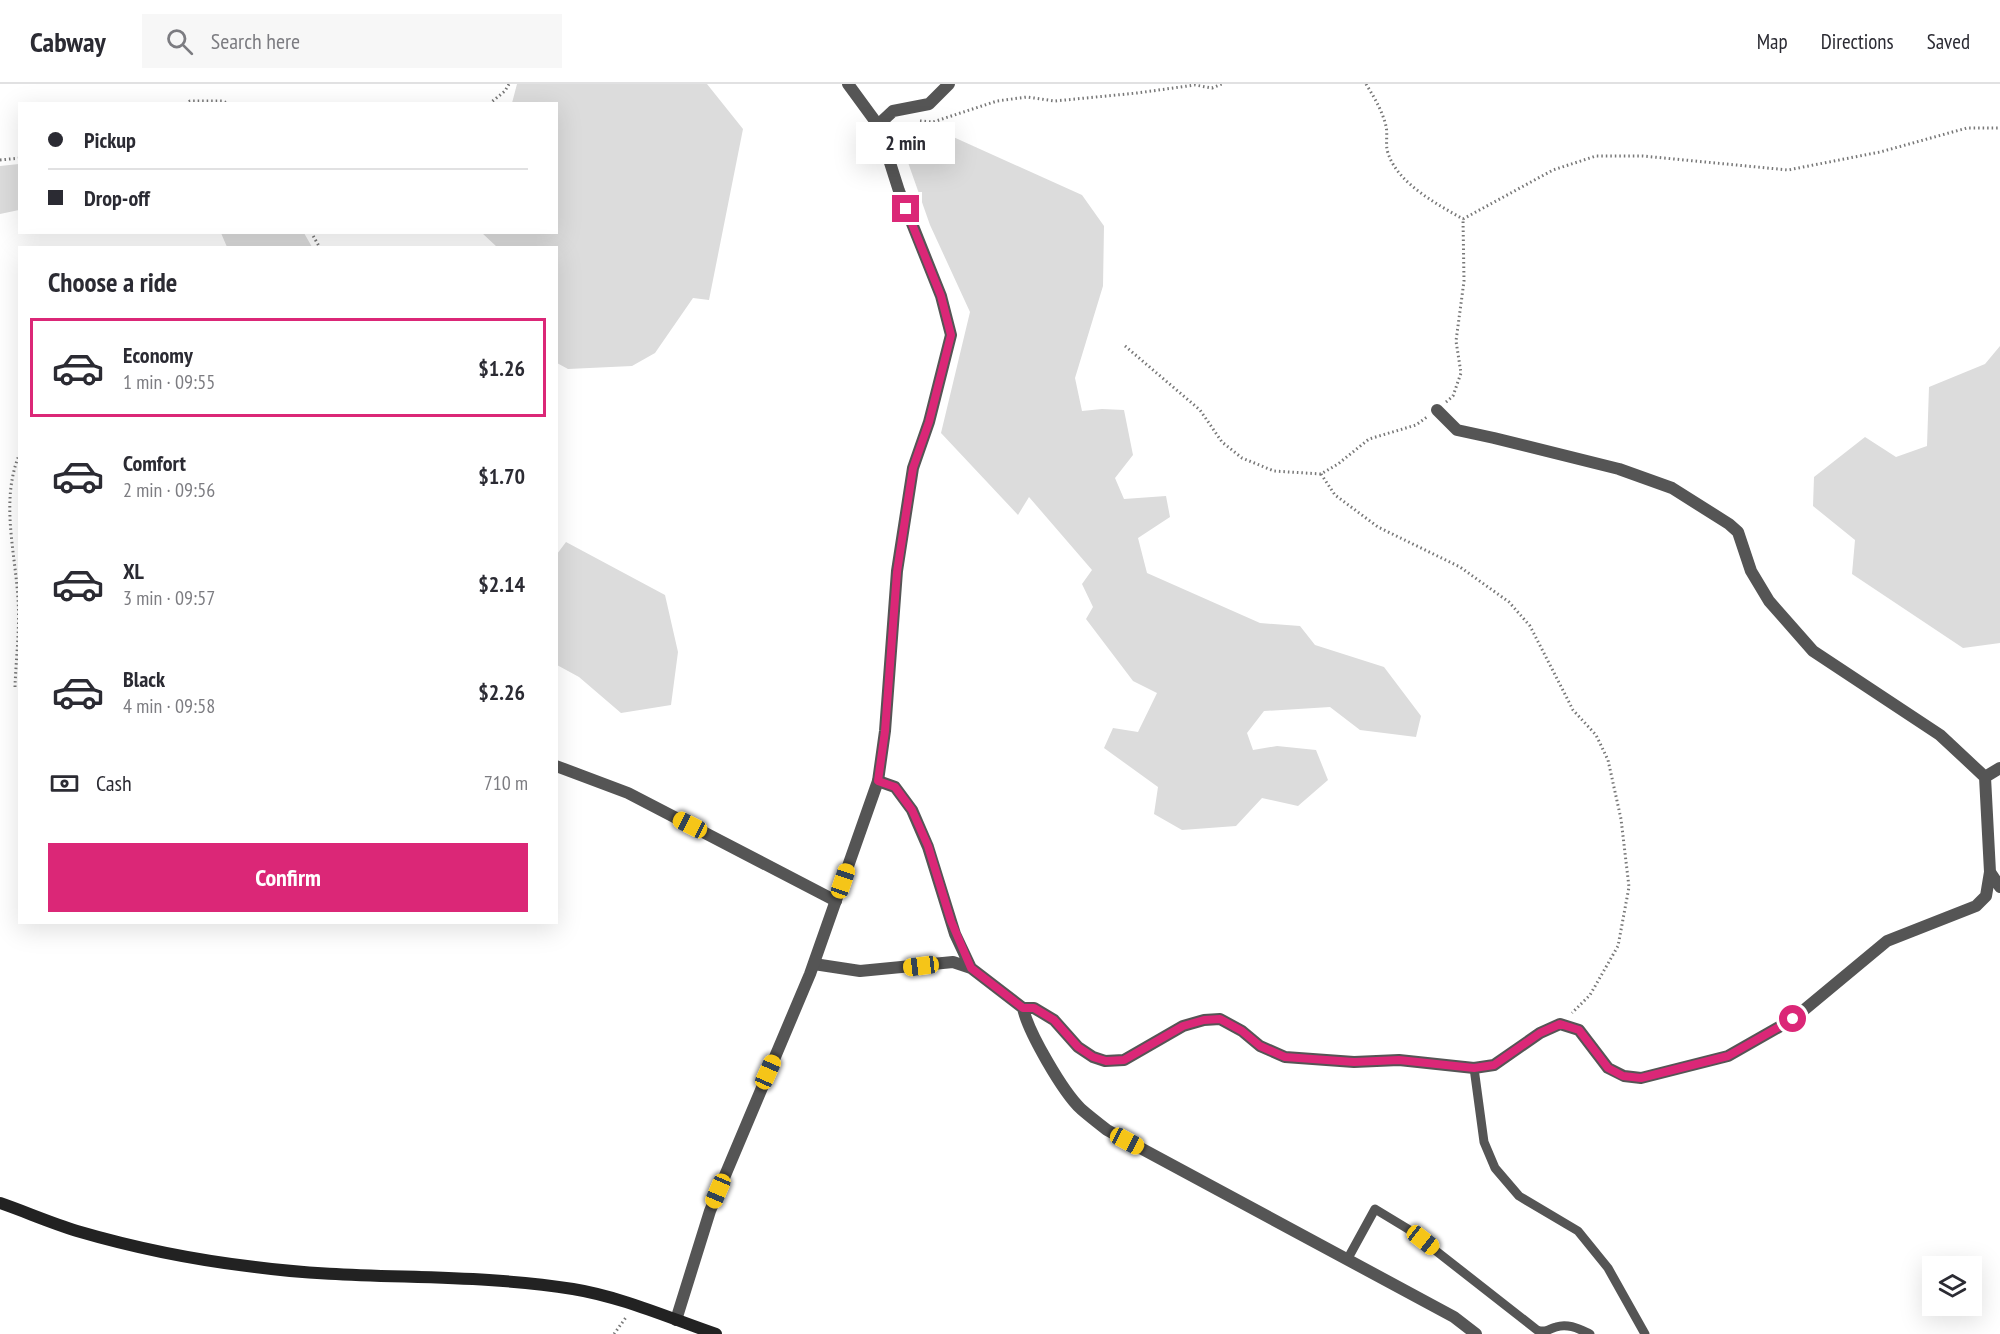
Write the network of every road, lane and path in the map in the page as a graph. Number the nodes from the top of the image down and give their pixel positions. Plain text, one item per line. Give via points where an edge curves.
1 (509, 84) edge
2 (848, 84) edge
3 (949, 84) edge
4 (1222, 84) edge
5 (1366, 84) edge
6 (190, 102) edge
7 (225, 102) edge
8 (491, 102) edge
9 (916, 121) dead end
10 (878, 124) junction
11 (2000, 128) edge
12 (18, 158) edge
13 (0, 160) edge
14 (1463, 219) junction
15 (1125, 346) dead end
16 (1437, 410) junction
17 (18, 457) edge
18 (1321, 474) junction
19 (18, 601) edge
20 (18, 601) edge
21 (15, 687) dead end
22 (558, 767) edge
23 (2000, 768) edge
24 (1985, 777) junction
25 (878, 781) junction
26 (1990, 872) junction
27 (2000, 887) edge
28 (836, 901) junction
29 (814, 964) junction
30 (971, 968) junction
31 (1023, 1008) junction
32 (1560, 1024) junction
33 (1474, 1068) junction
34 (0, 1203) edge
35 (1347, 1260) junction
36 (636, 1306) junction
37 (676, 1320) junction
38 (1530, 1330) edge
39 (614, 1334) edge
40 (716, 1334) edge
41 (1476, 1334) edge
42 (1590, 1334) edge
43 (1645, 1334) edge

1 - 8 path
2 - 10 street
3 - 10 street via 929,104 893,111
4 - 9 path via 1055,101 1027,97 997,101 933,122
5 - 14 path via 1380,108 1393,164 1418,192
6 - 7 path
10 - 25 street via 899,191 941,296 951,335 913,468 897,572
11 - 14 path via 1967,128 1880,152 1788,170 1643,156 1596,156 1553,170
12 - 13 path
14 - 16 path via 1464,281 1456,341 1461,373 1453,396
15 - 18 path via 1200,410 1222,442 1242,458 1274,471
16 - 18 path via 1416,425 1369,439
16 - 24 street via 1457,430 1619,469 1672,488 1729,524 1738,532 1752,571 1769,601 1813,651 1940,735
17 - 19 path via 12,469 7,503
18 - 32 path via 1335,495 1378,527 1460,567 1509,602 1530,626 1573,710 1596,735 1608,760 1621,819 1629,887 1618,946 1590,995
20 - 21 path
22 - 28 street via 628,793
23 - 24 street
24 - 26 street
25 - 28 street
25 - 30 street via 895,787 912,810 928,846 952,926
26 - 27 street
26 - 32 street via 1986,896 1977,906 1887,941 1793,1019 1728,1056 1641,1078 1623,1076 1608,1068 1579,1030
28 - 29 street
29 - 30 street via 860,971 953,962
29 - 37 street via 710,1211
30 - 31 street
31 - 33 street via 1034,1008 1054,1020 1078,1047 1106,1061 1124,1060 1183,1026 1220,1019 1260,1046 1285,1057 1354,1062 1399,1060
31 - 35 street via 1026,1021 1064,1088 1080,1108 1107,1130
32 - 33 street via 1494,1065
33 - 43 lane via 1484,1142 1495,1168 1519,1196 1578,1232 1608,1268
34 - 36 main road via 76,1230 157,1251 256,1268 508,1281 575,1290
35 - 38 lane via 1375,1209 1408,1229
35 - 41 street via 1454,1317
36 - 37 main road
36 - 39 path
37 - 40 main road
38 - 42 lane via 1544,1332 1570,1326

